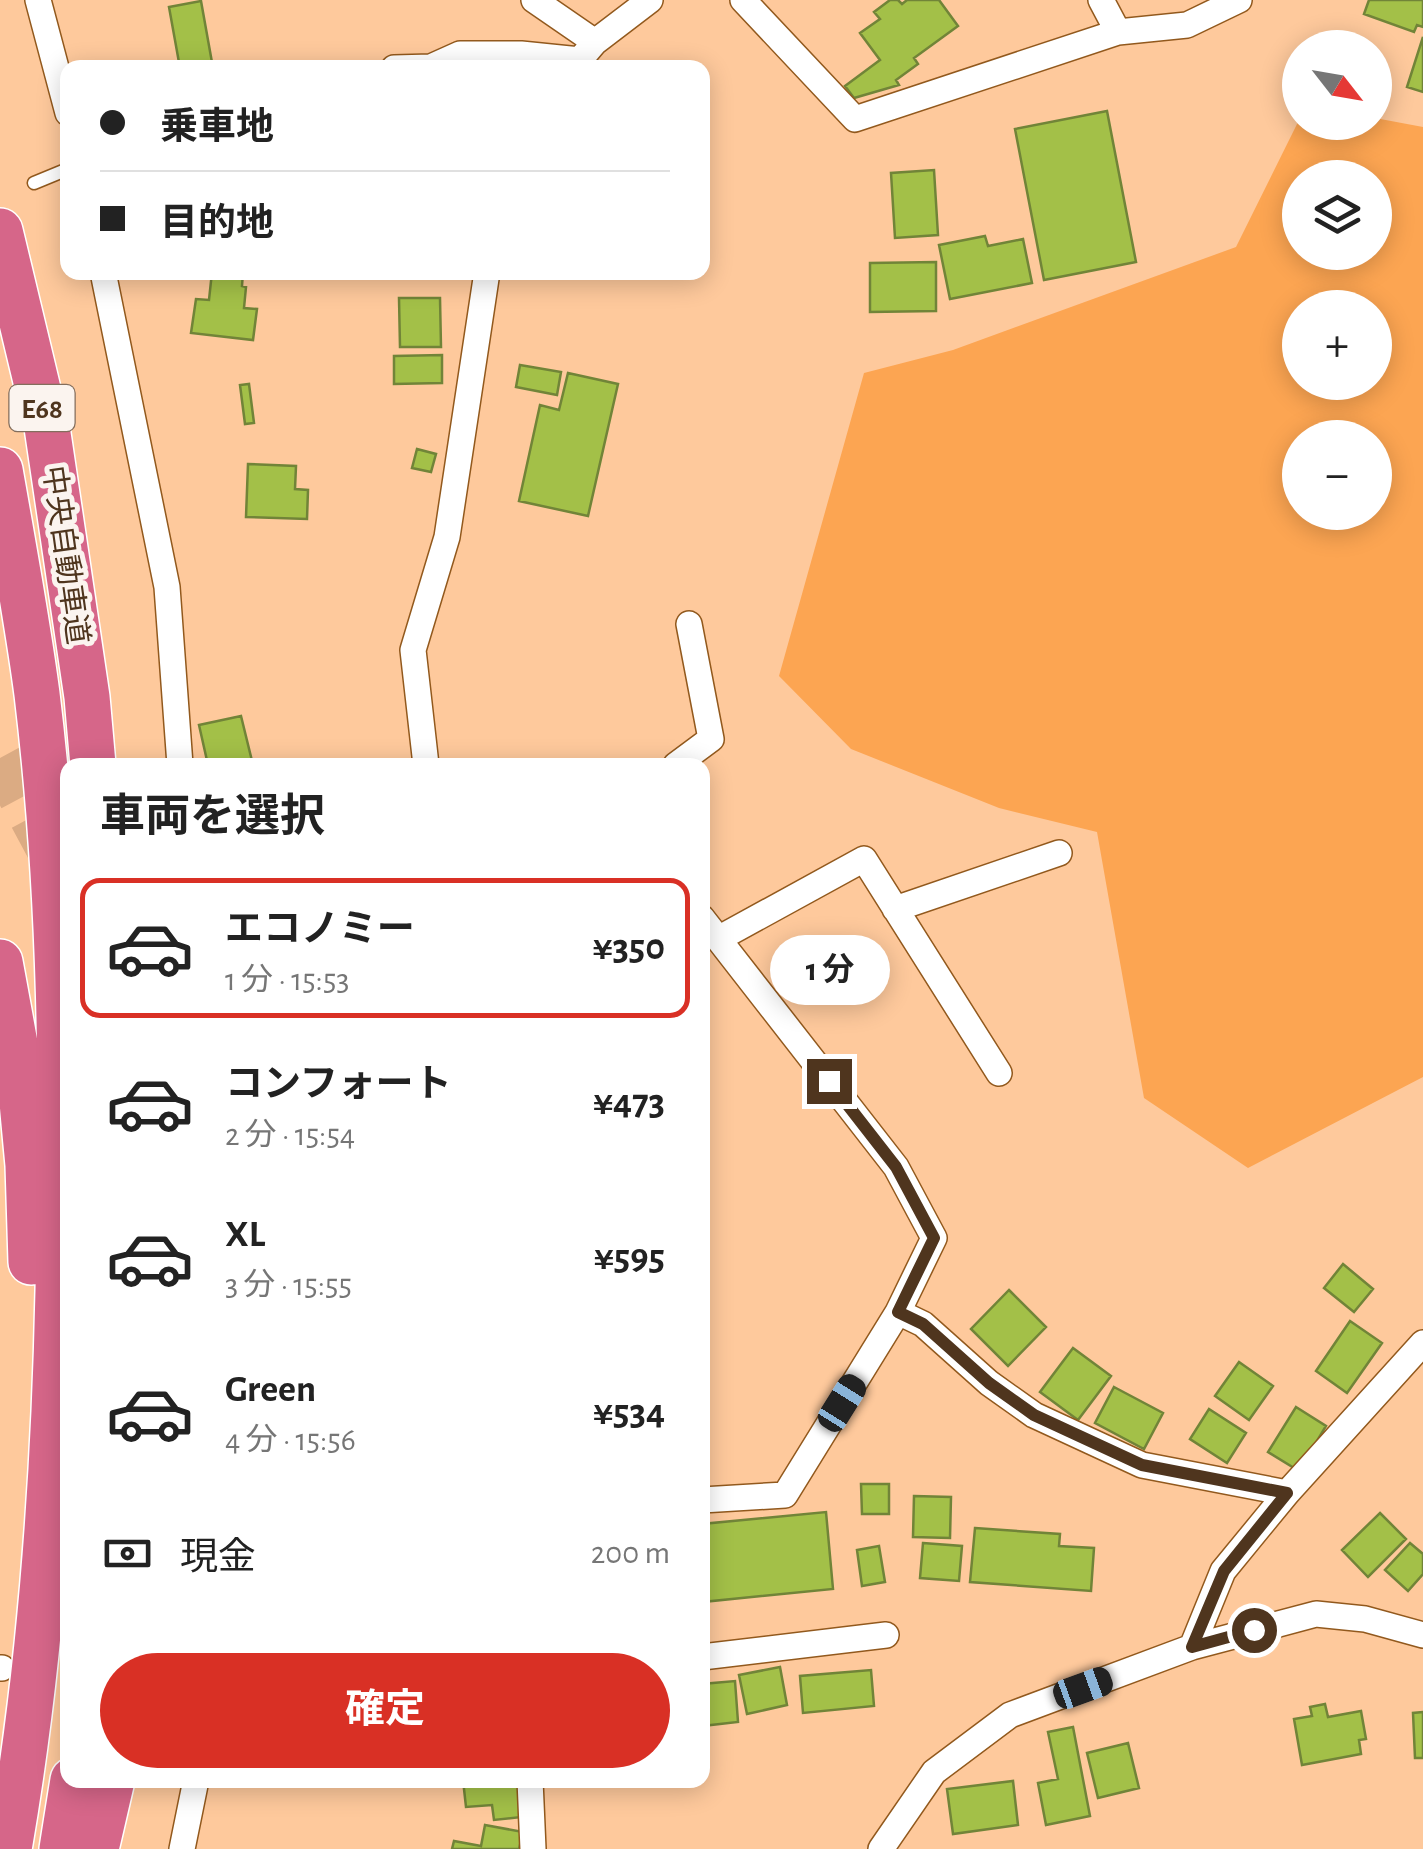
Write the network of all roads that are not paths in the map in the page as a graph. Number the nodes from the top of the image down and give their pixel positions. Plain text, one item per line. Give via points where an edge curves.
1 (38, 0) edge
2 (534, 0) edge
3 (650, 0) edge
4 (743, 0) edge
5 (1101, 0) edge
6 (1239, 0) edge
7 (1118, 32) junction
8 (583, 57) edge
9 (446, 60) edge
10 (60, 83) edge
11 (60, 172) edge
12 (34, 183) dead end
13 (0, 231) edge
14 (105, 280) edge
15 (486, 280) edge
16 (0, 470) edge
17 (7, 540) edge
18 (689, 624) dead end
19 (93, 758) edge
20 (179, 758) edge
21 (425, 758) edge
22 (685, 758) edge
23 (1059, 853) dead end
24 (895, 910) junction
25 (710, 928) edge
26 (0, 962) edge
27 (60, 1044) edge
28 (1000, 1073) dead end
29 (60, 1223) edge
30 (898, 1312) junction
31 (1423, 1343) edge
32 (1287, 1493) junction
33 (710, 1500) edge
34 (1423, 1634) edge
35 (886, 1635) dead end
36 (1192, 1647) junction
37 (710, 1656) edge
38 (29, 1734) junction
39 (72, 1788) edge
40 (110, 1788) edge
41 (194, 1788) edge
42 (530, 1788) edge
43 (9, 1849) edge
44 (62, 1849) edge
45 (96, 1849) edge
46 (182, 1849) edge
47 (533, 1849) edge
48 (880, 1849) edge

1 - 10 street
2 - 8 street
3 - 8 street
4 - 7 street via 855,118
5 - 7 street
6 - 7 street via 1187,25
8 - 9 street via 460,54
11 - 12 lane
13 - 19 highway, 中央自動車道 / E68 via 47,427
14 - 20 street via 167,587
15 - 21 street via 448,536 413,650
16 - 17 highway, 中央自動車道 / E68
17 - 27 highway, 中央自動車道 / E68 via 37,694
18 - 22 street via 710,738
23 - 24 street
24 - 25 street via 864,859
24 - 28 street
25 - 30 street via 896,1167 934,1238
26 - 38 highway via 28,1166
29 - 38 highway, 中央自動車道 / E68 via 46,1563
30 - 32 street via 923,1324 1034,1415 1142,1465
30 - 33 street via 785,1495
31 - 32 street
32 - 36 street via 1224,1571
34 - 36 street via 1316,1614
35 - 37 street
36 - 48 street via 1010,1715 934,1772
38 - 43 highway, 中央自動車道 / E68
39 - 44 highway
40 - 45 highway
41 - 46 street
42 - 47 street

